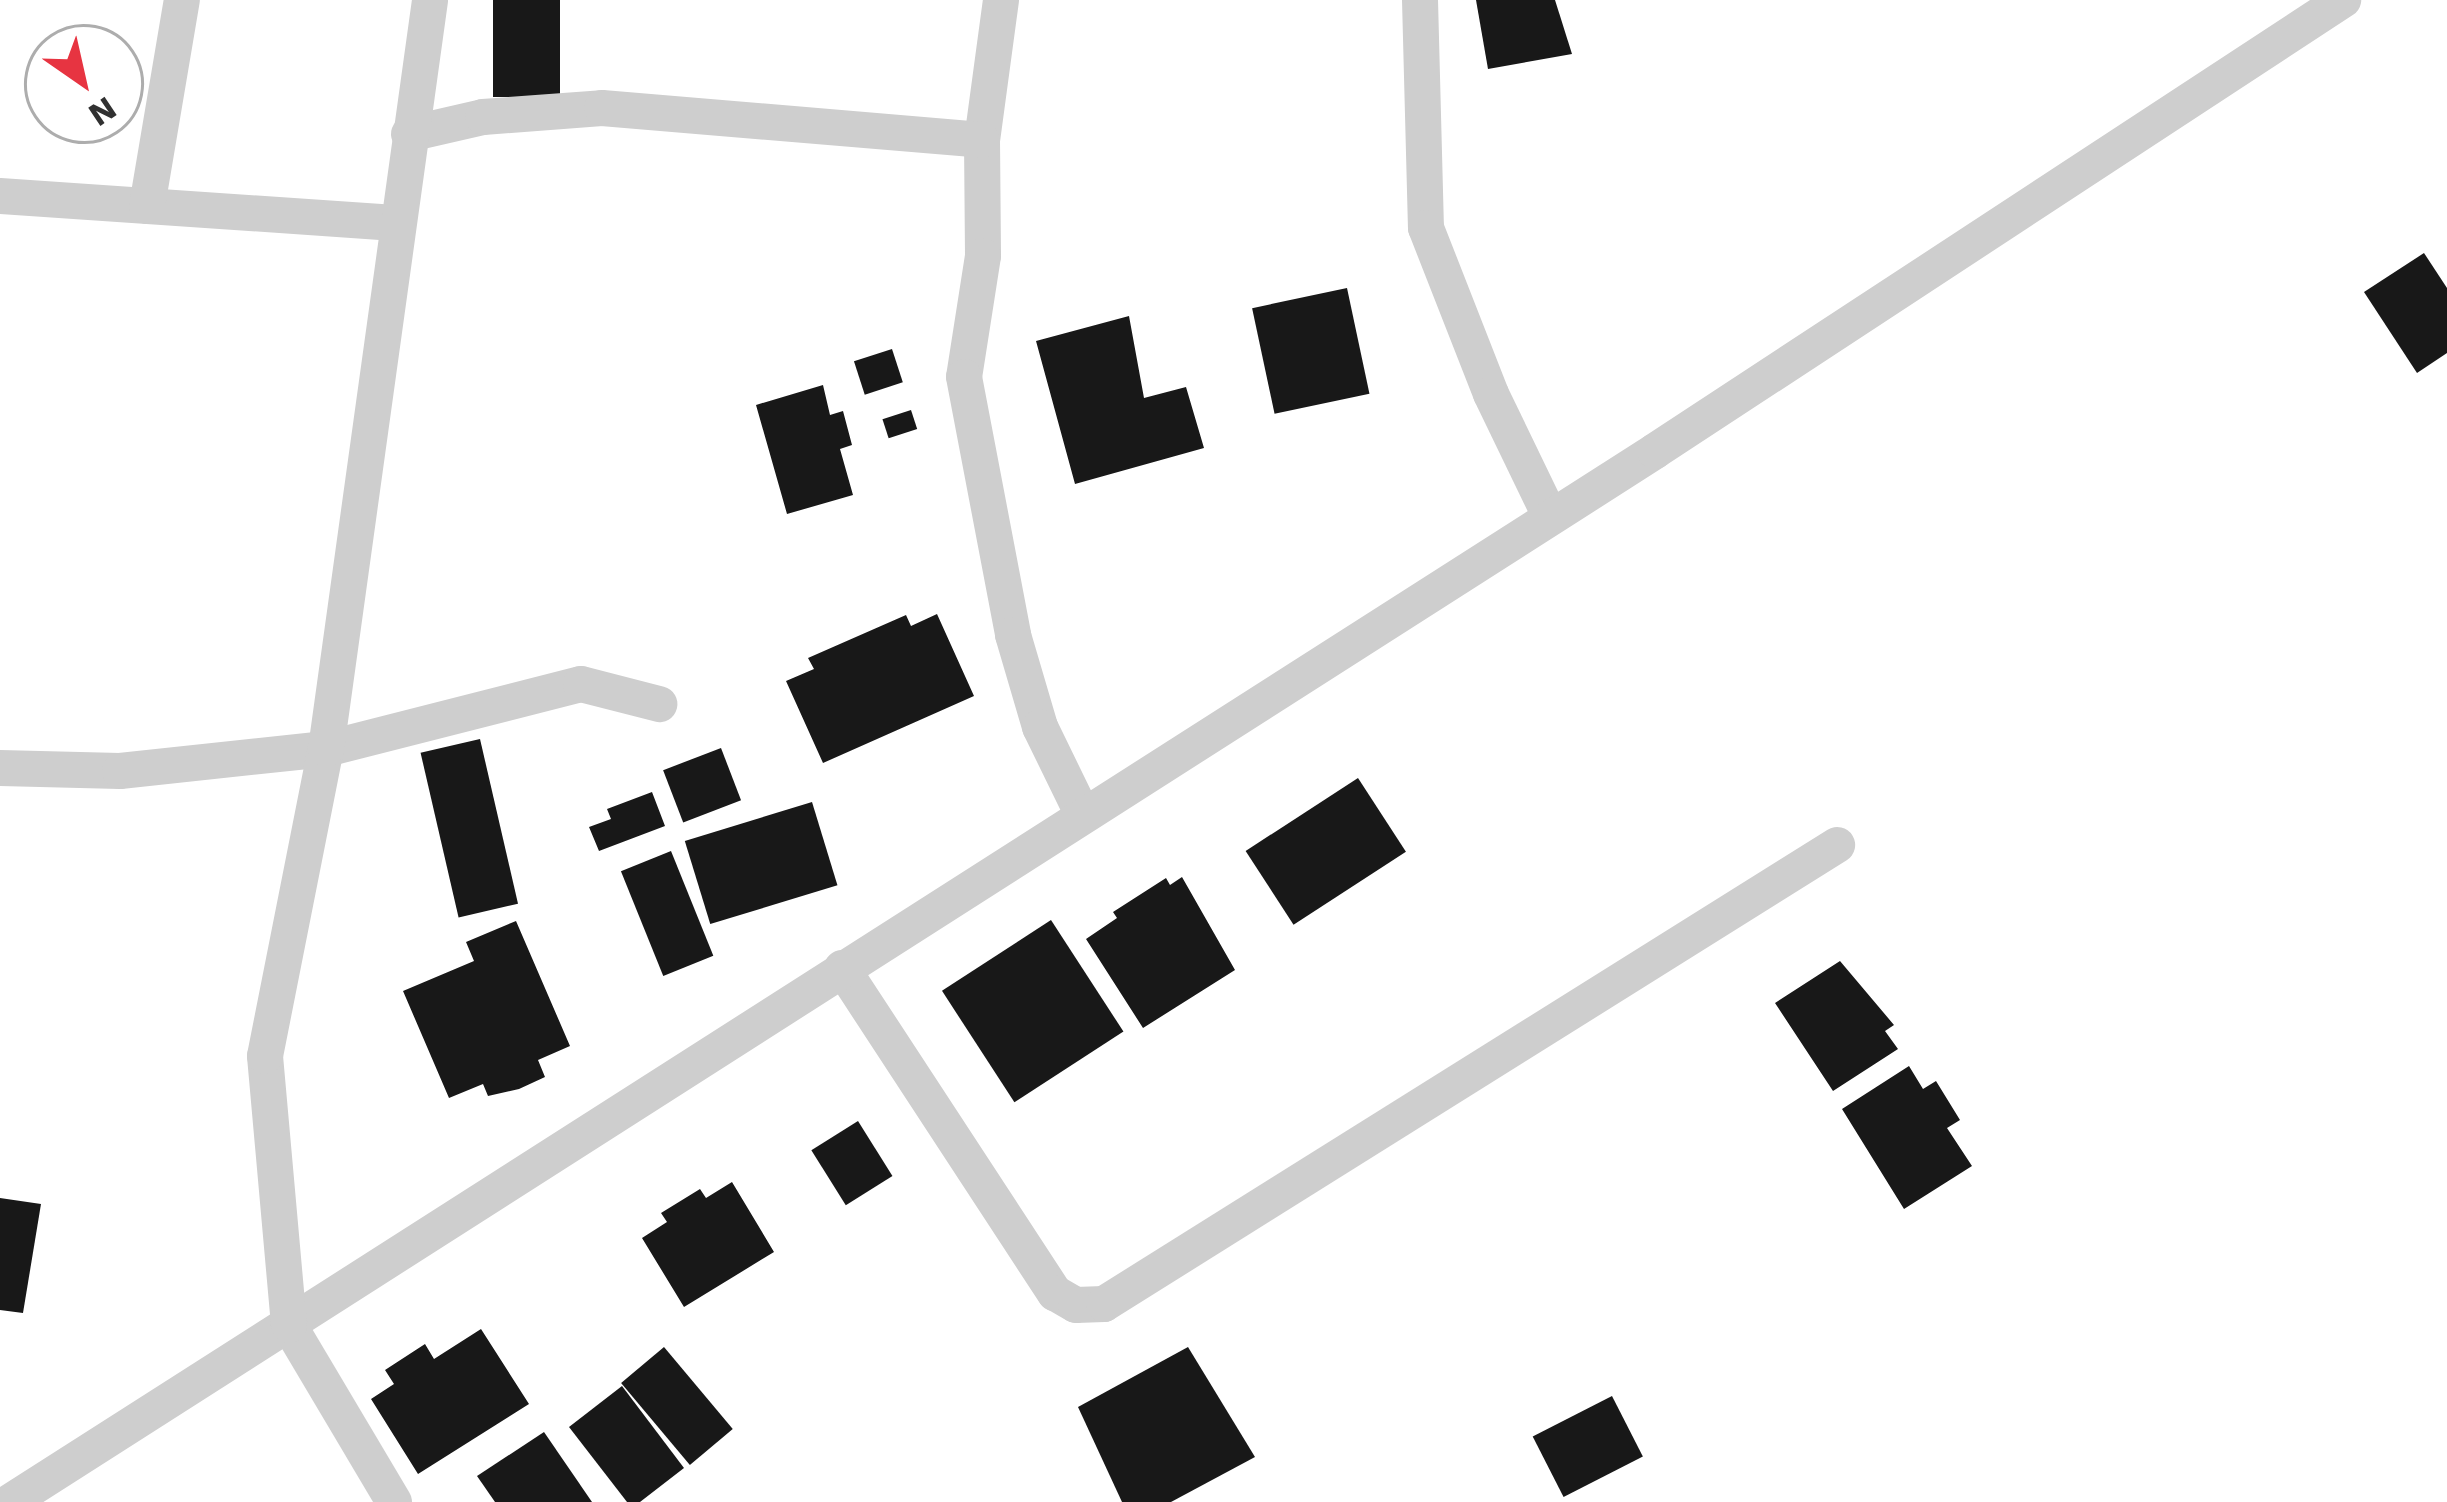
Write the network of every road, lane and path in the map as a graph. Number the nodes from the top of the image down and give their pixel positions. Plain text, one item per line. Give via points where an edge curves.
1 (182, 0) edge
2 (430, 0) edge
3 (1001, 0) edge
4 (1420, 0) edge
5 (2343, 0) edge
6 (409, 134) junction
7 (982, 140) junction
8 (0, 196) edge
9 (147, 206) junction
10 (394, 223) junction
11 (1549, 514) junction
12 (659, 704) dead end
13 (326, 749) junction
14 (0, 768) edge
15 (1084, 815) junction
16 (1837, 845) dead end
17 (842, 968) junction
18 (289, 1325) junction
19 (10, 1502) edge
20 (394, 1502) edge

1 - 9 street
2 - 6 street
3 - 7 street
4 - 11 street via 1426,228
5 - 11 street
6 - 7 street via 483,117 602,108
6 - 10 street
7 - 15 street via 982,256 964,376 973,446 1040,728
8 - 9 street
9 - 10 street
10 - 13 street
11 - 15 street
12 - 13 street via 581,684
13 - 14 street via 120,771
13 - 18 street via 265,1056
15 - 17 street
16 - 17 street via 1104,1304 1076,1305 1055,1292
17 - 18 street
18 - 19 street
18 - 20 street

